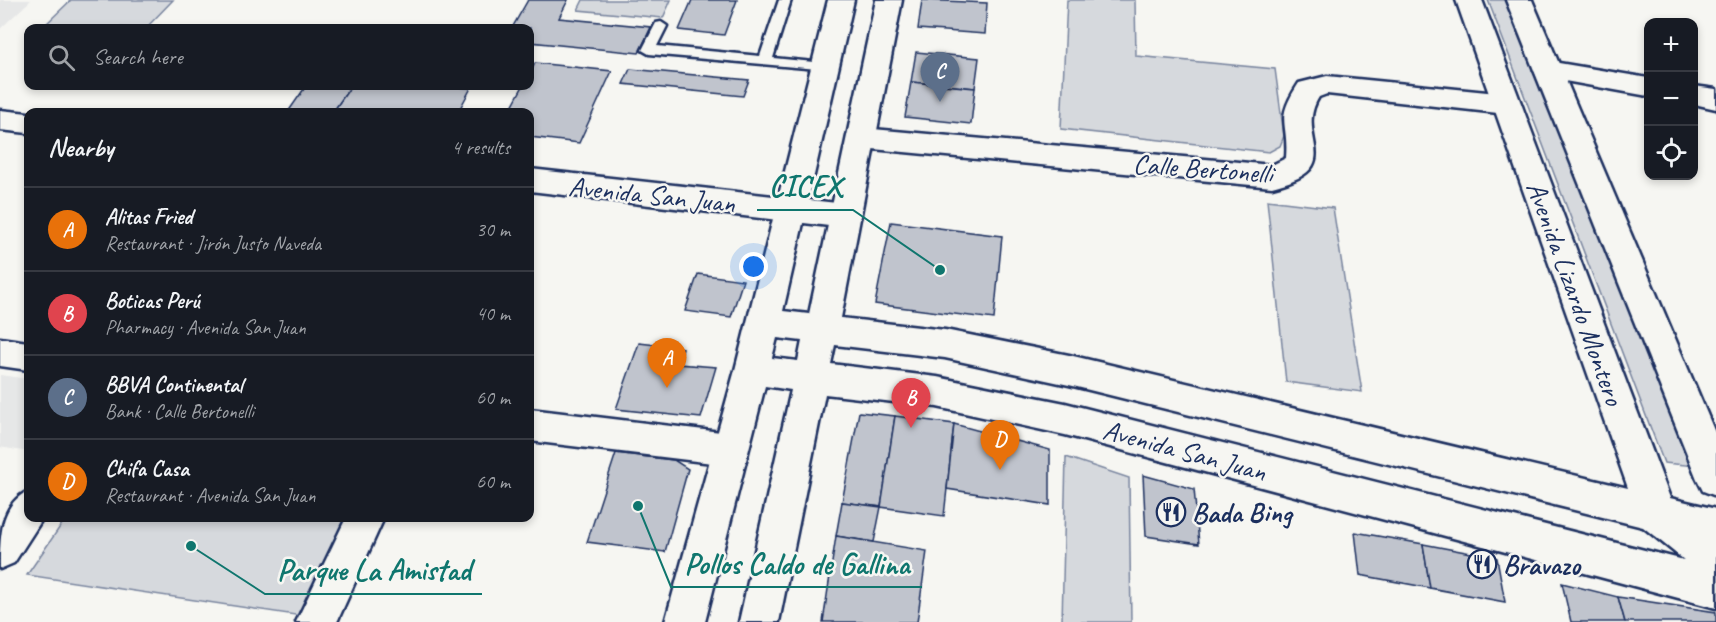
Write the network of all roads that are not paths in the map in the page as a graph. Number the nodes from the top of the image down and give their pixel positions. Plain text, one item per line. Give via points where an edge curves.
1 (784, 0) edge
2 (841, 0) edge
3 (889, 0) edge
4 (1469, 0) edge
5 (1519, 0) edge
6 (661, 26) dead end
7 (765, 61) junction
8 (824, 67) junction
9 (1548, 70) junction
10 (1644, 86) edge
11 (1698, 96) edge
12 (1716, 99) edge
13 (1507, 104) junction
14 (0, 120) edge
15 (24, 123) edge
16 (862, 138) junction
17 (534, 180) edge
18 (789, 209) junction
19 (846, 216) junction
20 (762, 322) junction
21 (822, 330) junction
22 (0, 352) edge
23 (24, 355) edge
24 (752, 370) junction
25 (810, 378) junction
26 (534, 425) edge
27 (729, 449) junction
28 (1716, 478) edge
29 (24, 515) edge
30 (1657, 515) junction
31 (363, 522) edge
32 (1716, 527) edge
33 (0, 550) edge
34 (1716, 561) edge
35 (1716, 588) edge
36 (316, 622) edge
37 (685, 622) edge
38 (759, 622) edge

1 - 7 lane
2 - 8 main road
3 - 16 main road
4 - 13 main road, Avenida Lizardo Montero
5 - 9 main road, Avenida Lizardo Montero
6 - 7 lane via 649,50
7 - 8 lane
8 - 18 main road
9 - 10 main road
9 - 28 main road, Avenida Lizardo Montero
11 - 12 main road
13 - 16 main road, Calle Bertonelli via 1327,85 1309,90 1299,107 1299,165 1289,174 1272,176
13 - 30 main road, Avenida Lizardo Montero
14 - 15 main road
16 - 19 main road
17 - 18 main road, Avenida San Juan
18 - 19 main road, Avenida San Juan
18 - 20 main road
19 - 21 main road
20 - 21 main road, Avenida San Juan
20 - 24 main road
21 - 25 main road
21 - 30 main road, Avenida San Juan via 945,344 1069,370
22 - 23 main road
24 - 25 main road, Avenida San Juan
24 - 27 main road
25 - 35 main road, Avenida San Juan via 938,392 1065,419
25 - 38 main road
26 - 27 main road
27 - 37 main road
29 - 33 main road
30 - 32 main road, Avenida San Juan
30 - 34 main road
31 - 36 main road

